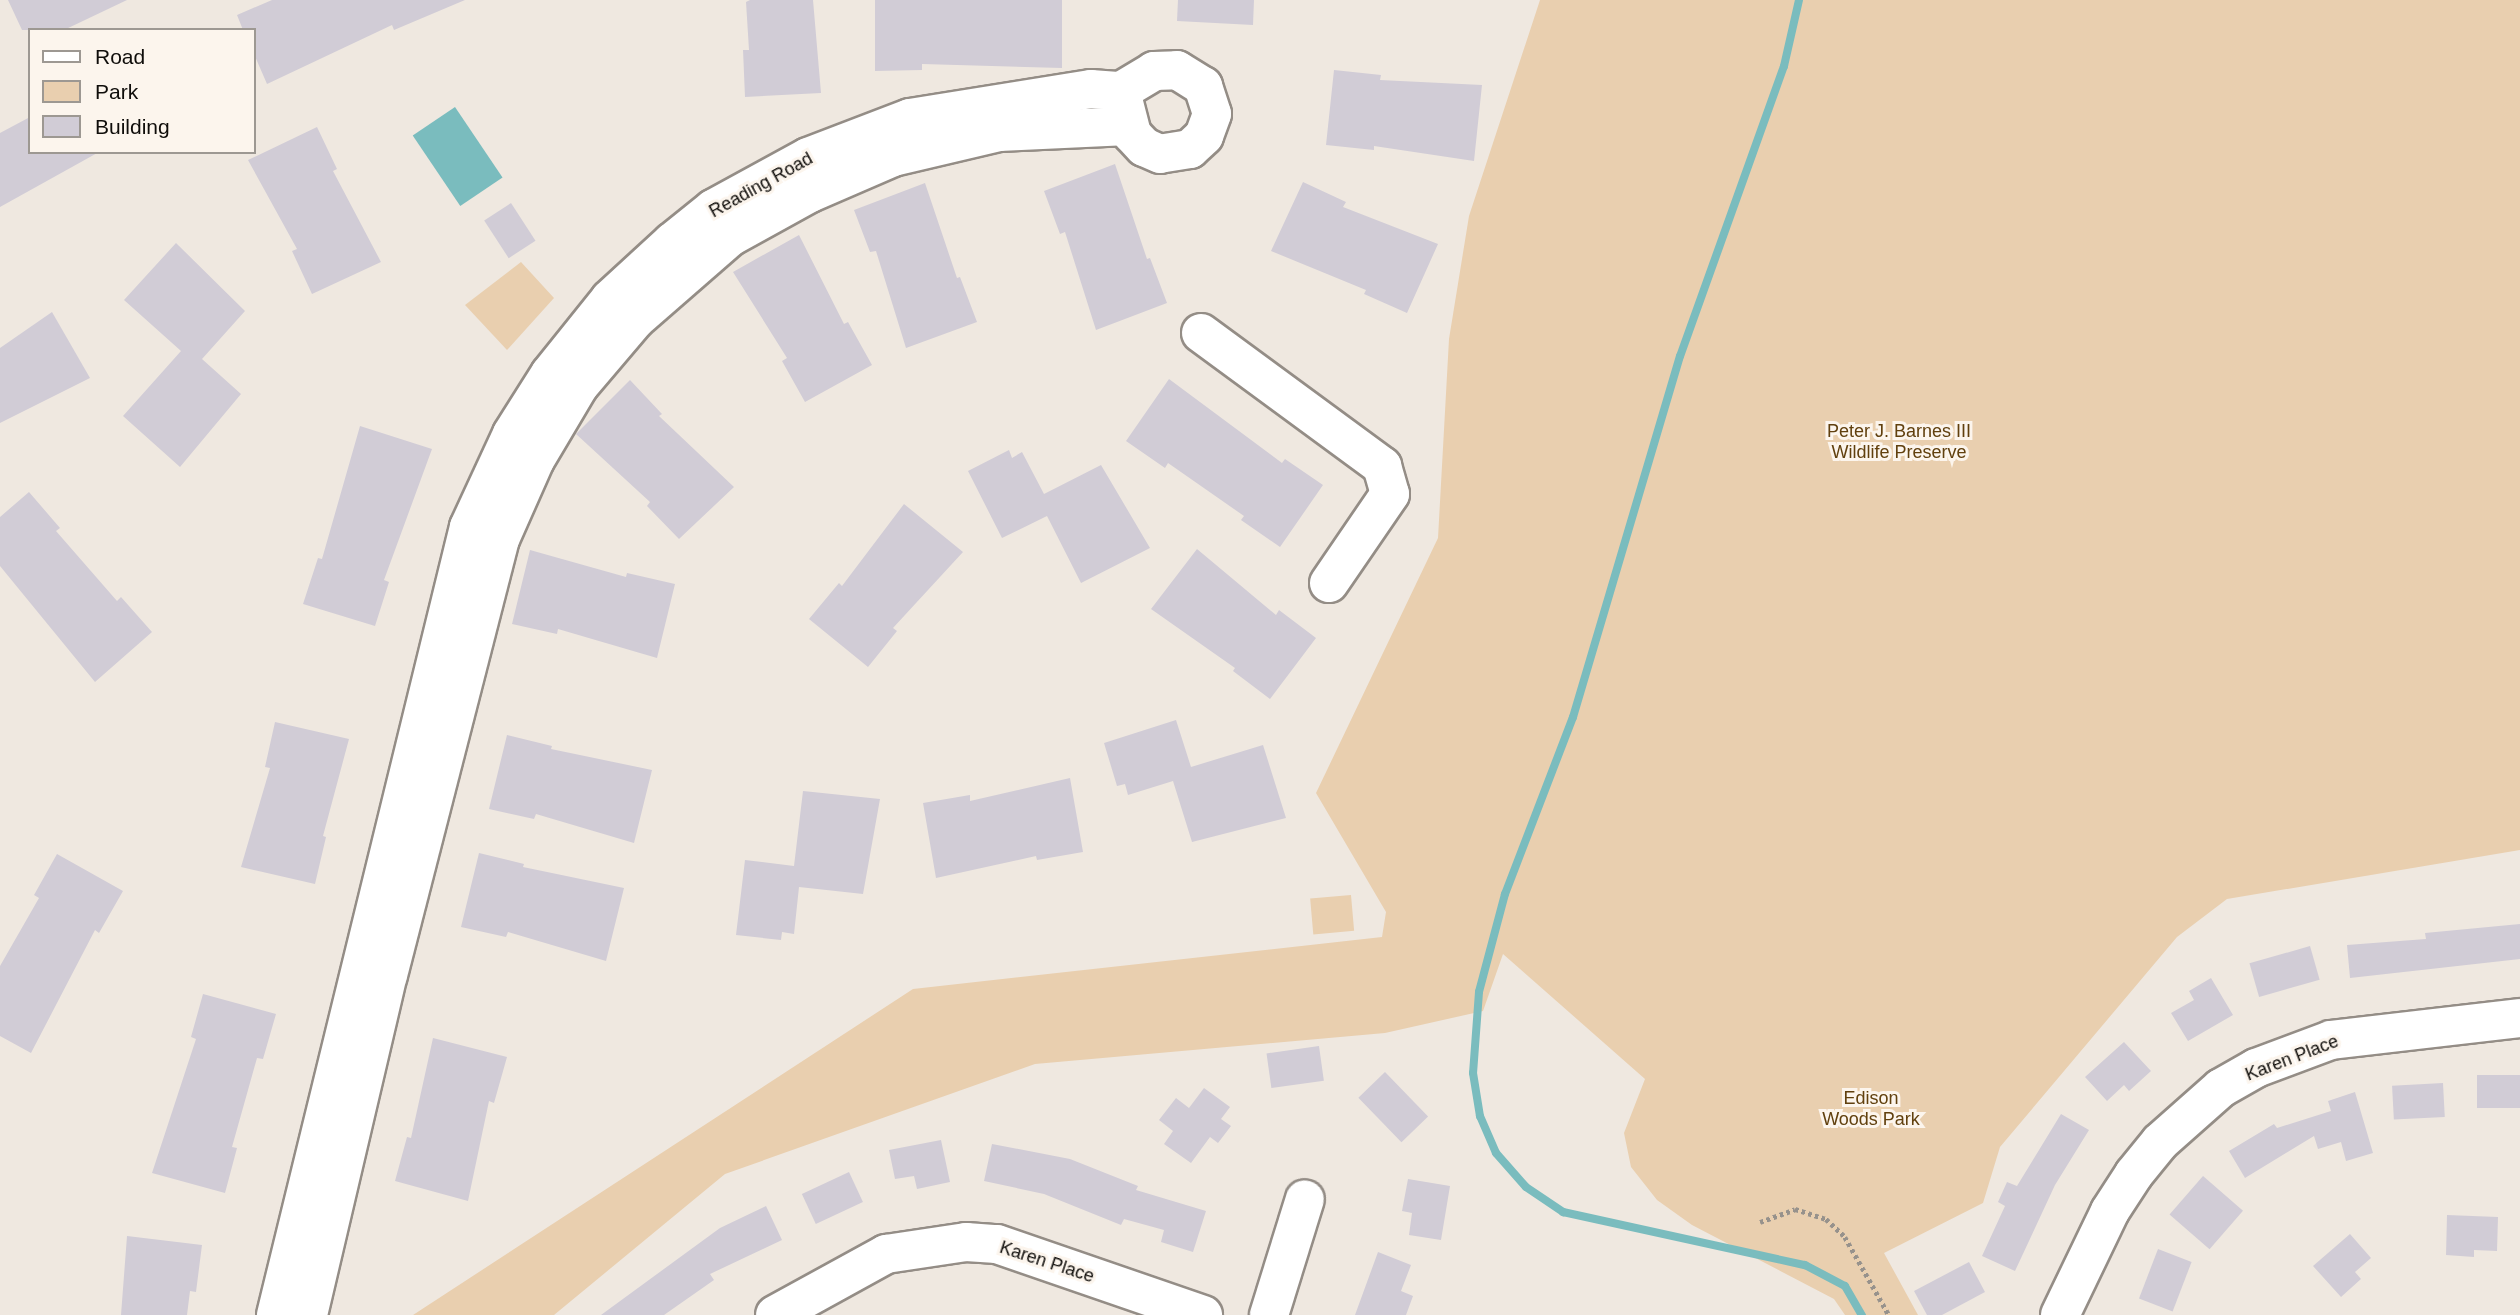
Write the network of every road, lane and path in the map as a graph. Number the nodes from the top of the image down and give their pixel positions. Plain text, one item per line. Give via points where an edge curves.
1 (1124, 108) dead end
2 (1201, 332) dead end
3 (484, 533) junction
4 (1329, 583) dead end
5 (2520, 1018) edge
6 (1305, 1199) dead end
7 (1760, 1222) dead end
8 (275, 1315) edge
9 (308, 1315) edge
10 (775, 1315) edge
11 (1203, 1315) edge
12 (1269, 1315) edge
13 (1889, 1315) edge
14 (2060, 1315) edge

1 - 3 street, Reading Road via 893,157 810,193 730,237 635,320 579,386
2 - 4 street via 1382,466 1390,494
3 - 8 street
3 - 9 street
5 - 14 street, Karen Place via 2331,1040 2256,1068 2221,1088 2175,1127 2134,1174 2110,1210
6 - 12 street
7 - 13 path via 1795,1209 1826,1219 1845,1237
10 - 11 street, Karen Place via 886,1254 966,1242 998,1244

